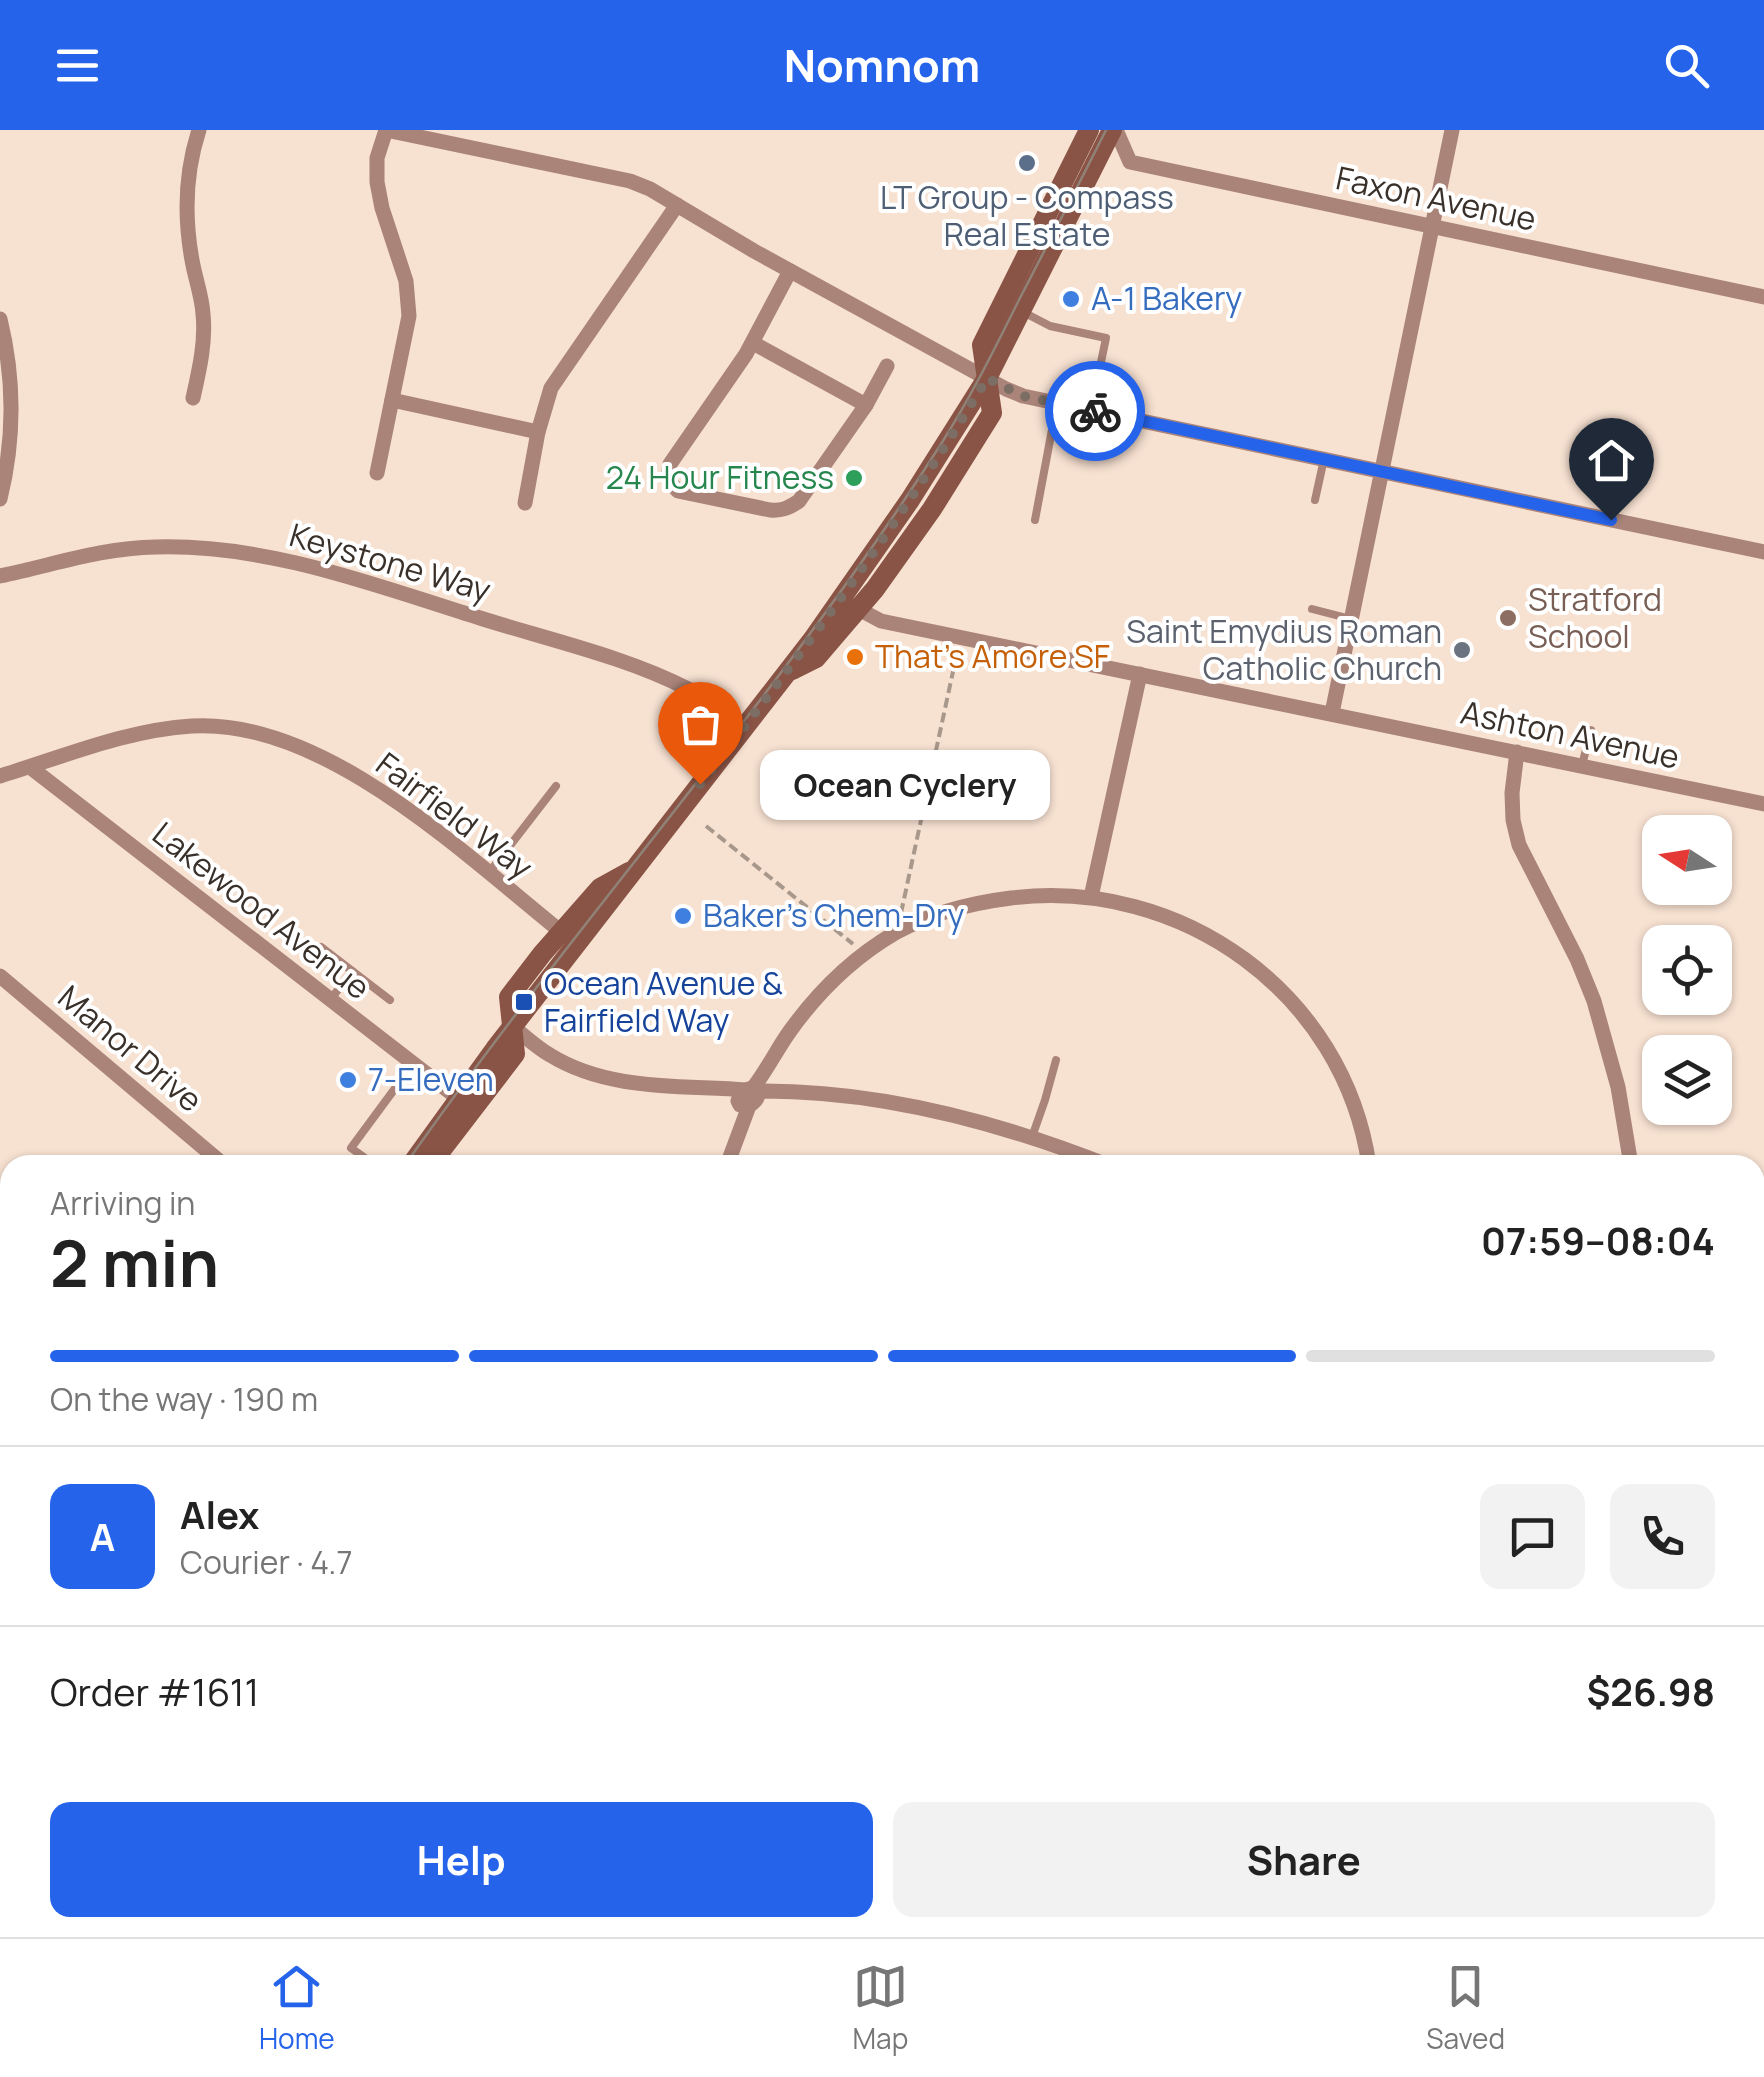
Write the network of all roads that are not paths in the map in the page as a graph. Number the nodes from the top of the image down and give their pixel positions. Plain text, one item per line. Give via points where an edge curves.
1 (199, 130) edge
2 (386, 130) edge
3 (1089, 130) edge
4 (1114, 130) edge
5 (1452, 130) edge
6 (676, 205) junction
7 (1432, 226) junction
8 (790, 272) junction
9 (1764, 298) edge
10 (1021, 310) junction
11 (0, 319) edge
12 (752, 343) junction
13 (887, 366) dead end
14 (987, 378) junction
15 (194, 398) dead end
16 (392, 400) junction
17 (1057, 403) junction
18 (866, 405) junction
19 (1091, 410) junction
20 (538, 432) junction
21 (1324, 459) junction
22 (1381, 471) junction
23 (378, 472) dead end
24 (0, 498) edge
25 (1314, 500) dead end
26 (524, 502) dead end
27 (1035, 520) dead end
28 (1764, 552) edge
29 (0, 576) edge
30 (850, 604) junction
31 (1312, 609) dead end
32 (1351, 619) junction
33 (1140, 674) junction
34 (1332, 713) junction
35 (744, 728) junction
36 (1591, 730) dead end
37 (1517, 752) junction
38 (1582, 765) junction
39 (30, 767) junction
40 (0, 776) edge
41 (556, 786) dead end
42 (1764, 804) edge
43 (488, 874) junction
44 (1091, 897) junction
45 (569, 938) junction
46 (321, 946) dead end
47 (352, 971) junction
48 (0, 976) edge
49 (330, 1000) junction
50 (390, 1000) dead end
51 (512, 1027) junction
52 (1056, 1060) dead end
53 (414, 1064) junction
54 (752, 1094) junction
55 (459, 1099) junction
56 (1032, 1136) junction
57 (212, 1155) edge
58 (361, 1155) edge
59 (418, 1155) edge
60 (438, 1155) edge
61 (731, 1155) edge
62 (1081, 1155) edge
63 (1367, 1155) edge
64 (1630, 1155) edge

1 - 15 street via 186,201 203,313
2 - 6 street via 630,181
2 - 16 street via 376,182 406,281 409,316
3 - 14 main road via 982,345
4 - 7 street, Faxon Avenue via 1130,162
4 - 10 main road
5 - 7 street
6 - 8 street
6 - 20 street via 560,373
7 - 9 street, Faxon Avenue
7 - 22 street
8 - 12 street
8 - 14 street
10 - 14 main road
10 - 19 lane via 1050,326 1106,338
11 - 24 street via 12,386
12 - 18 street
12 - 18 street via 670,464 668,475 678,490 788,508
13 - 18 street
14 - 17 street
14 - 30 main road via 992,412 875,589
16 - 20 street
16 - 23 street
17 - 19 street
17 - 27 lane
19 - 21 street
20 - 26 street
21 - 22 street
21 - 25 lane
22 - 28 street
22 - 32 street
29 - 35 street, Keystone Way via 79,555 156,547 266,555 632,666 690,690
30 - 33 street, Ashton Avenue via 881,620
30 - 35 main road via 816,658 786,673
31 - 32 lane
32 - 34 street
33 - 34 street, Ashton Avenue
33 - 44 street
34 - 37 street, Ashton Avenue
35 - 45 main road via 635,869
36 - 38 lane
37 - 38 street, Ashton Avenue
37 - 64 street via 1512,794 1519,845 1594,1001
38 - 42 street, Ashton Avenue
39 - 40 street, Fairfield Way
39 - 43 street, Fairfield Way via 159,729 195,726 262,735 373,785
39 - 49 street, Lakewood Avenue
41 - 43 lane
43 - 45 street, Fairfield Way
44 - 54 street via 990,900 897,932 864,953 807,1008
44 - 63 street via 1164,914 1202,931 1270,980 1299,1010 1344,1080
45 - 51 main road
46 - 47 lane
47 - 49 lane
47 - 50 lane
48 - 57 street, Manor Drive
49 - 53 street, Lakewood Avenue
51 - 54 street via 551,1056 615,1079
51 - 55 main road
51 - 60 main road via 516,1054
52 - 56 lane
53 - 55 street, Lakewood Avenue
53 - 58 lane via 351,1148
54 - 56 street via 867,1098
54 - 61 street
55 - 59 main road
56 - 62 street

